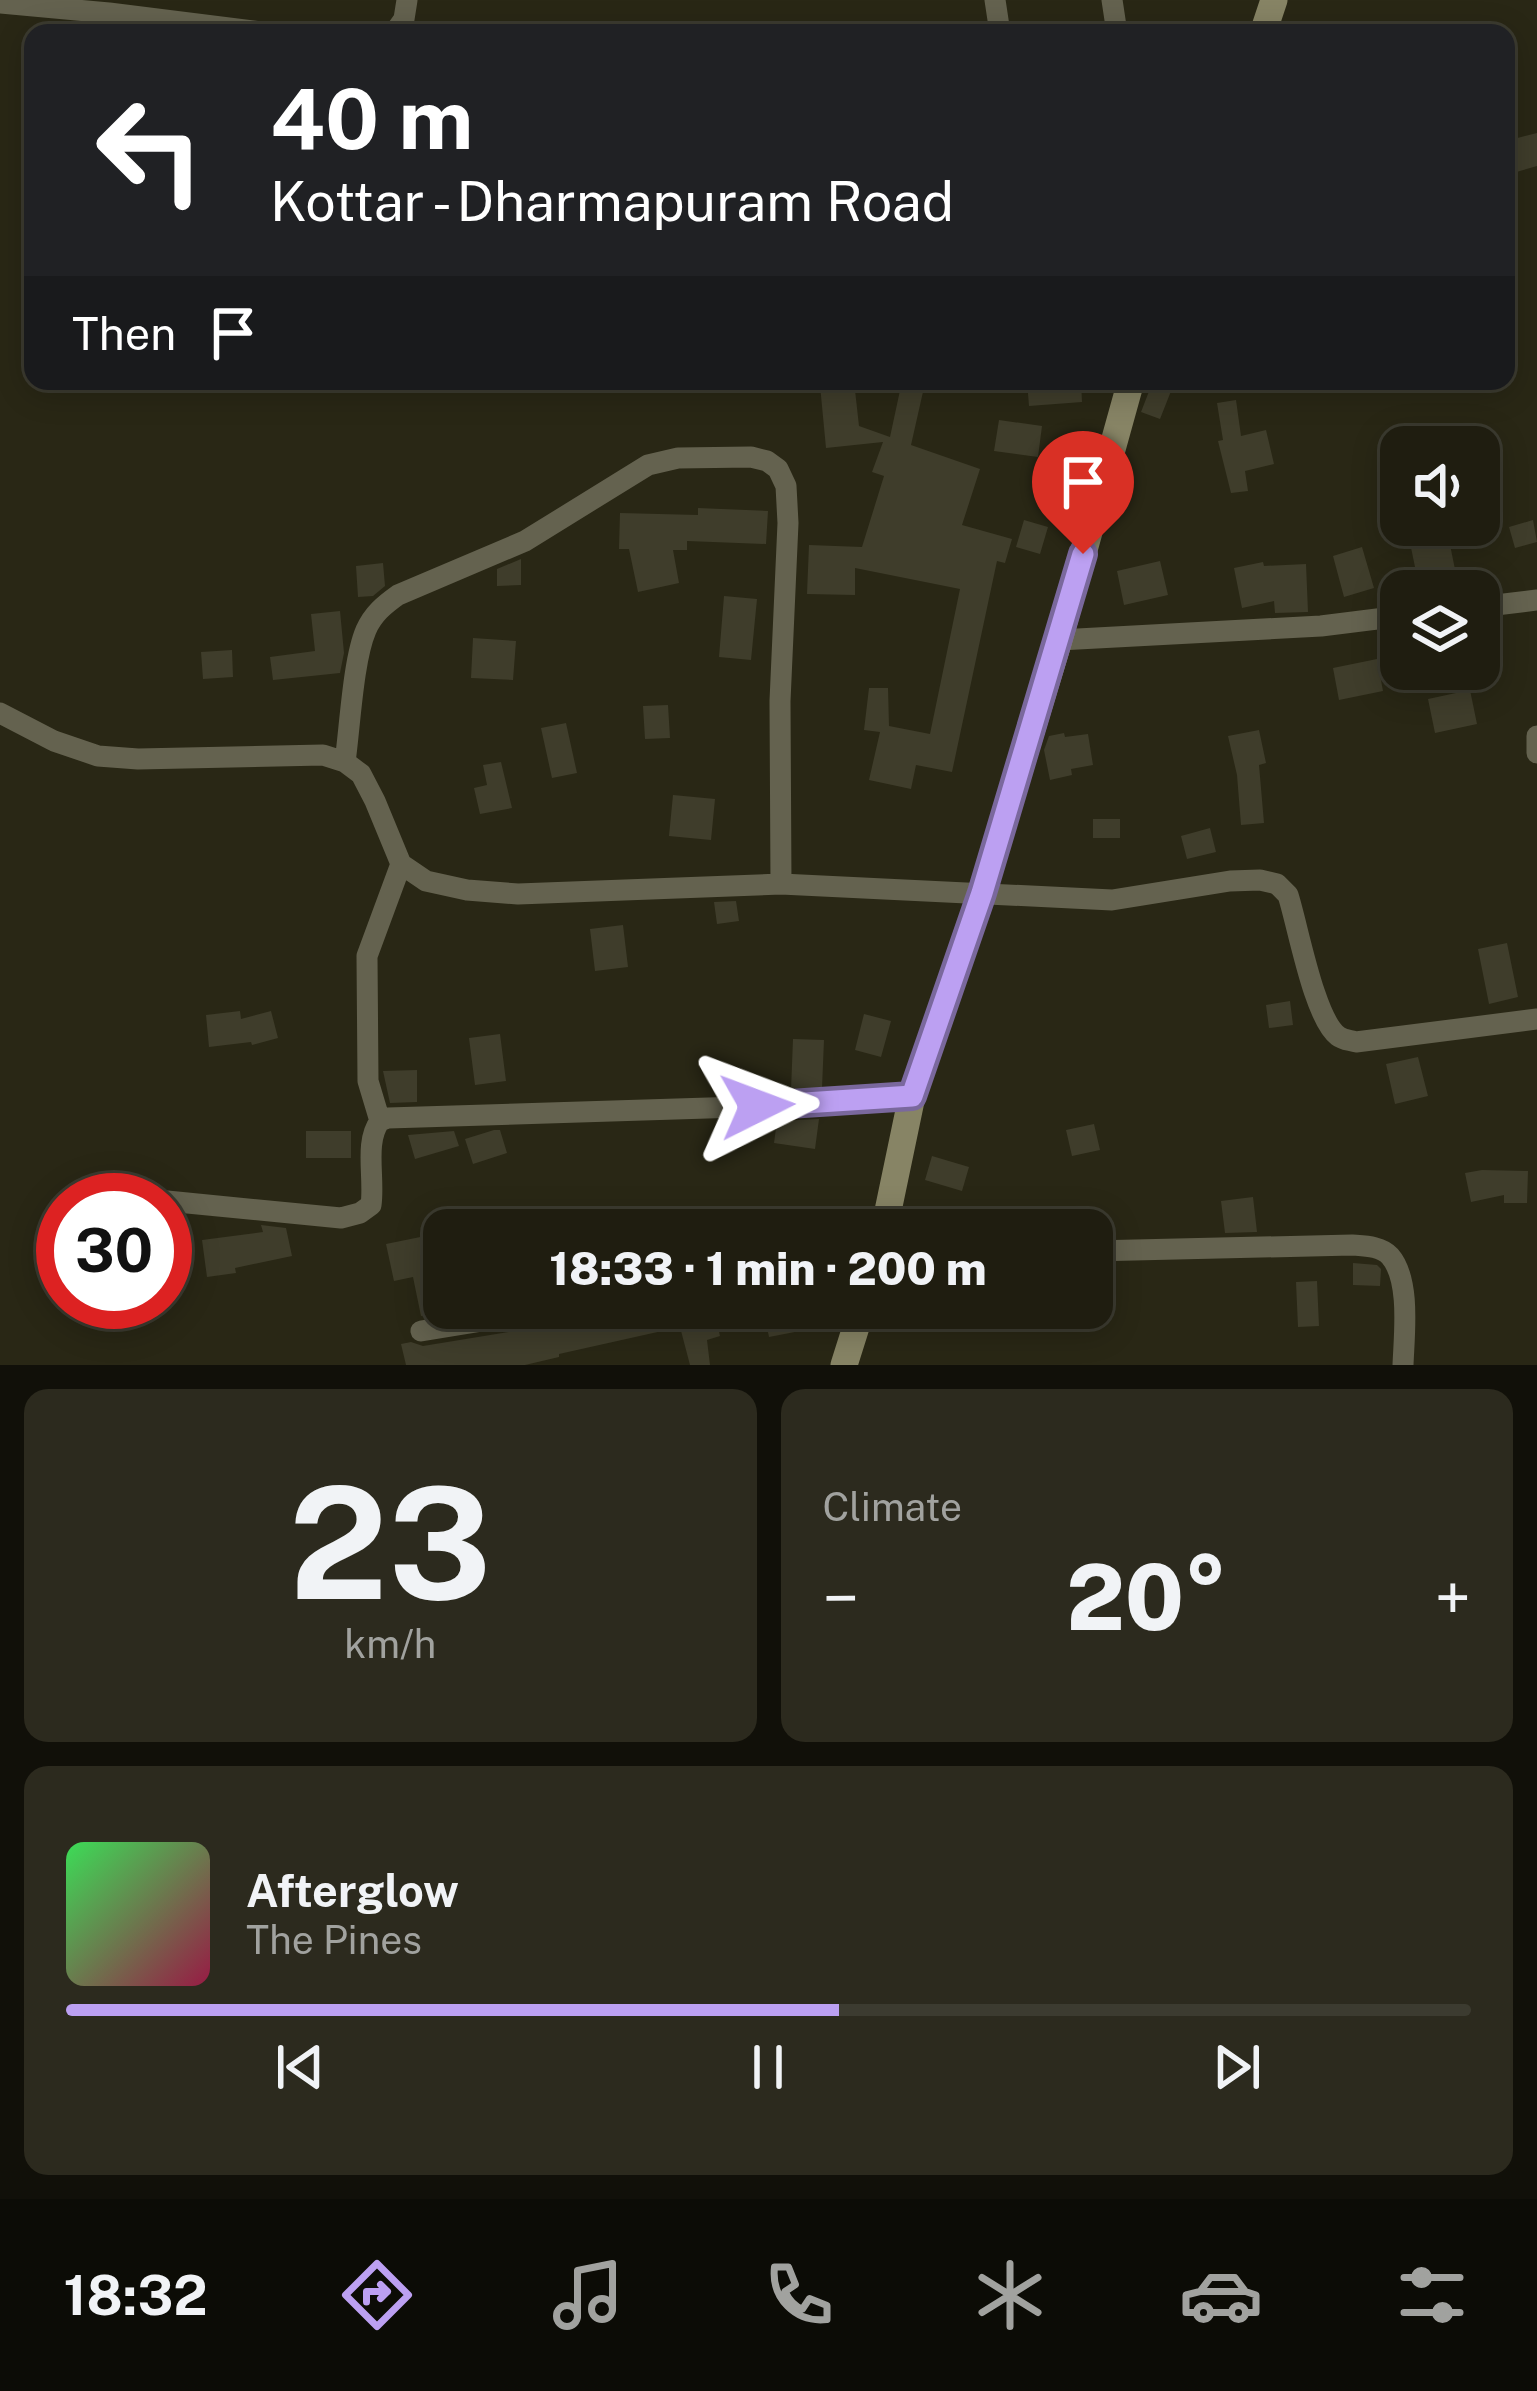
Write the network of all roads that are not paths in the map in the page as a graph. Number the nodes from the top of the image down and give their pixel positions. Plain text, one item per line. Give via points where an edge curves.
1 (0, 3) edge
2 (197, 24) edge
3 (1128, 390) edge
4 (1500, 607) edge
5 (1535, 607) edge
6 (1380, 619) edge
7 (1059, 640) junction
8 (0, 713) edge
9 (1537, 736) edge
10 (1537, 753) edge
11 (345, 762) junction
12 (401, 864) junction
13 (781, 884) junction
14 (982, 893) junction
15 (1537, 1019) edge
16 (912, 1096) junction
17 (380, 1120) junction
18 (192, 1203) edge
19 (888, 1209) edge
20 (1113, 1250) edge
21 (433, 1329) edge
22 (855, 1329) edge
23 (421, 1331) dead end
24 (844, 1365) edge
25 (1403, 1365) edge

1 - 2 street
3 - 7 main road
4 - 5 street
6 - 7 street
7 - 14 main road
8 - 11 street via 98,756 322,755
9 - 10 street
11 - 12 street via 361,774
11 - 13 street via 366,631 398,595 525,541 648,466 678,458 767,460 786,486 788,523
12 - 13 street via 426,881 518,894
12 - 17 street via 367,956 368,1082
13 - 14 street
14 - 15 street via 1112,900 1260,880 1288,895 1318,1005 1340,1038
14 - 16 main road
16 - 17 street
16 - 19 main road
17 - 18 street via 372,1135 371,1205 360,1213 341,1218
20 - 25 street via 1375,1247 1389,1255 1400,1280
21 - 23 street
22 - 24 main road

